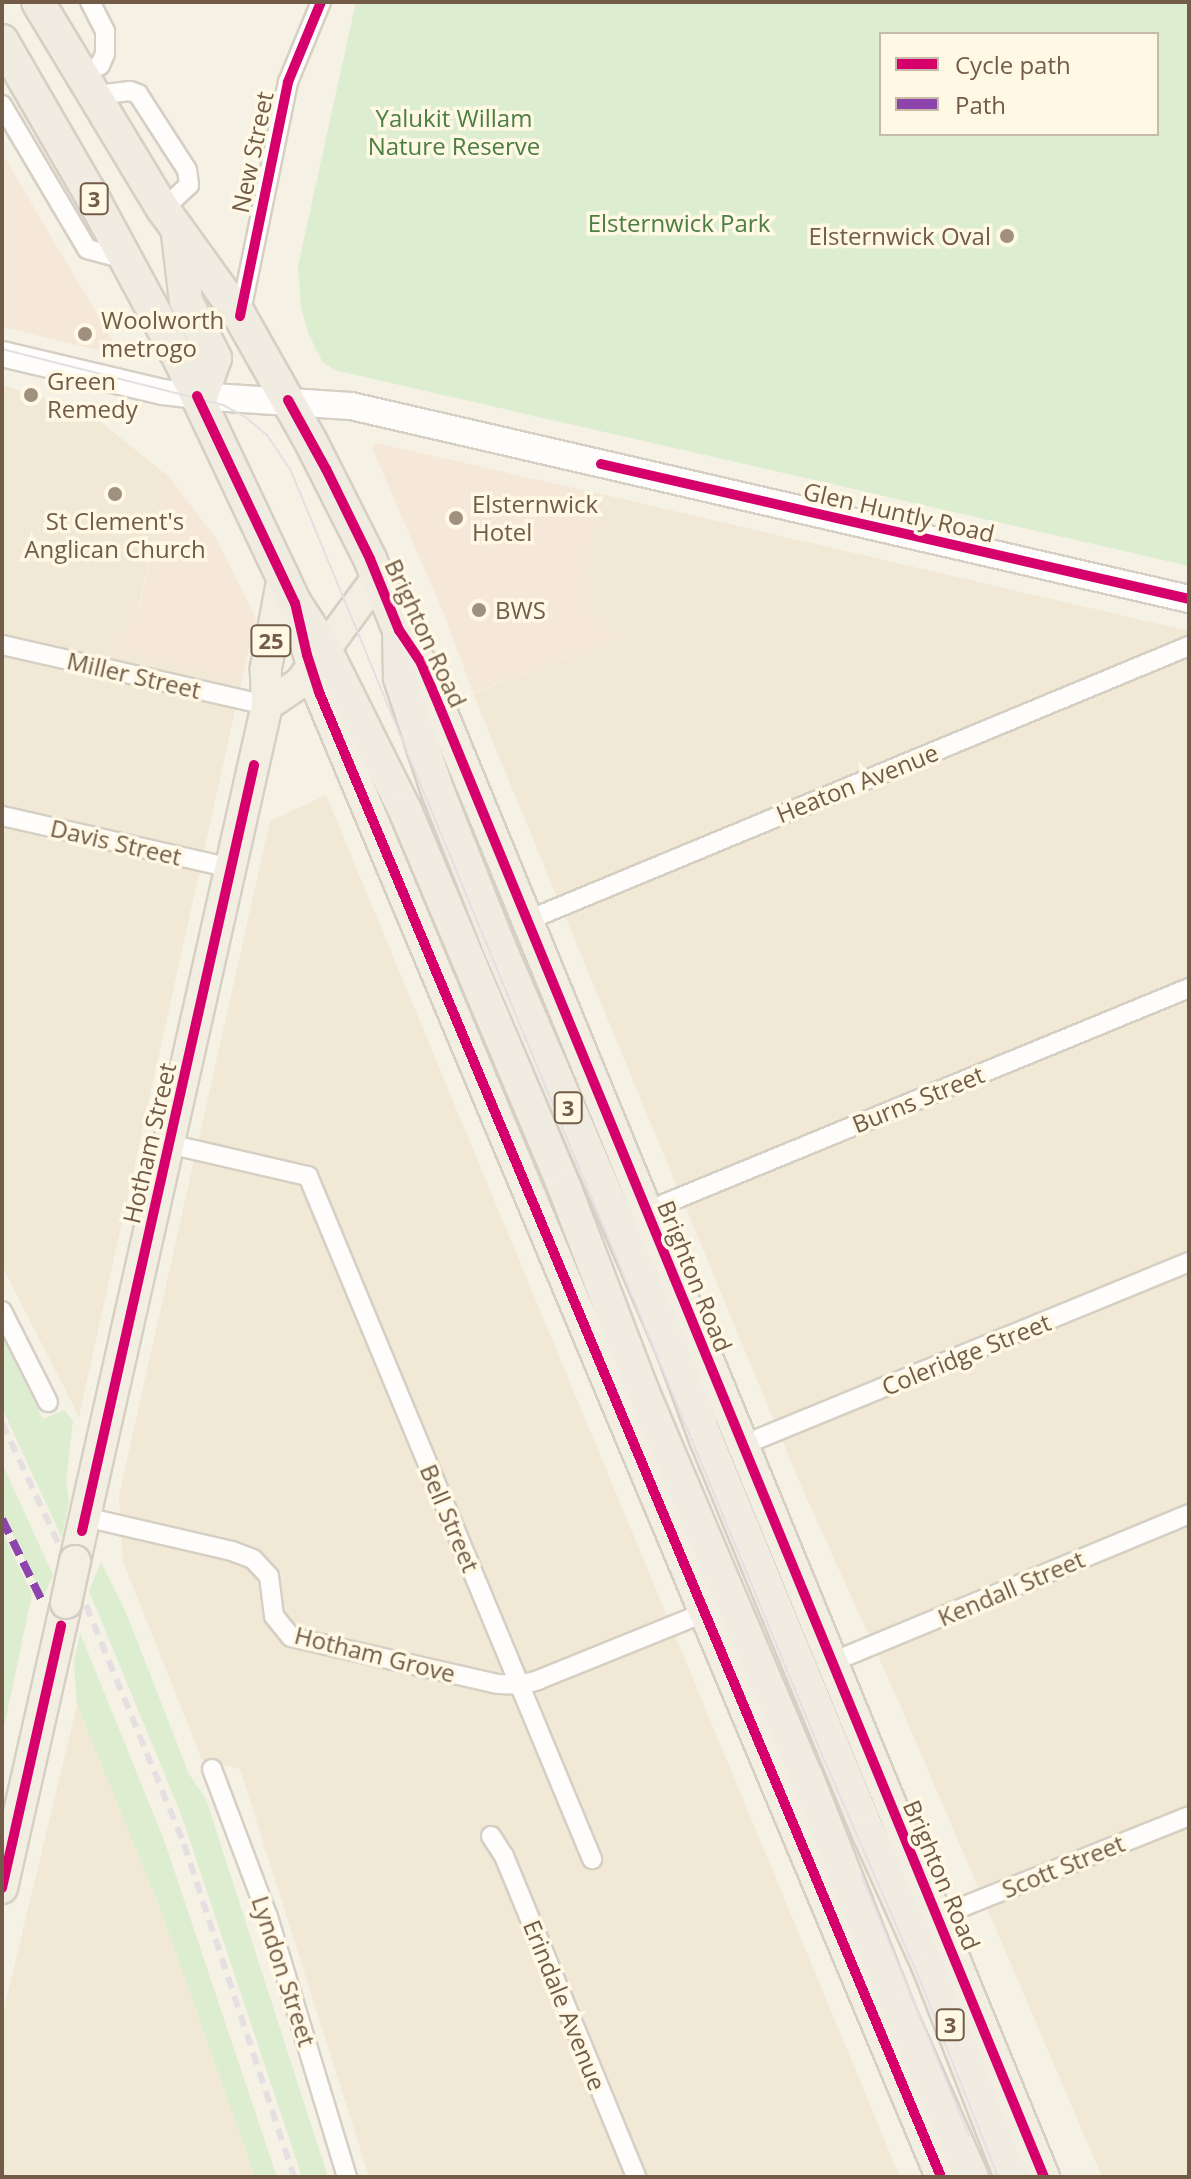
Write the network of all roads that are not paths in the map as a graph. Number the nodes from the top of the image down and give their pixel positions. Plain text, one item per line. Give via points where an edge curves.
1 (38, 2) edge
2 (90, 2) edge
3 (321, 2) edge
4 (2, 41) edge
5 (90, 84) junction
6 (2, 105) edge
7 (60, 141) junction
8 (37, 165) junction
9 (170, 220) junction
10 (125, 259) junction
11 (240, 316) junction
12 (2, 354) edge
13 (199, 397) junction
14 (288, 400) junction
15 (378, 577) junction
16 (289, 590) junction
17 (1189, 599) edge
18 (399, 630) junction
19 (2, 645) edge
20 (1189, 646) edge
21 (318, 659) junction
22 (267, 705) junction
23 (2, 816) edge
24 (231, 868) junction
25 (526, 921) junction
26 (1189, 988) edge
27 (570, 1112) junction
28 (536, 1124) junction
29 (169, 1144) junction
30 (619, 1148) junction
31 (647, 1211) junction
32 (1189, 1262) edge
33 (605, 1292) junction
34 (2, 1311) edge
35 (593, 1343) junction
36 (48, 1402) dead end
37 (743, 1445) junction
38 (770, 1512) junction
39 (1189, 1514) edge
40 (85, 1517) junction
41 (763, 1578) junction
42 (706, 1612) junction
43 (832, 1662) junction
44 (521, 1685) junction
45 (757, 1736) junction
46 (838, 1759) junction
47 (212, 1769) dead end
48 (804, 1772) junction
49 (894, 1813) junction
50 (1189, 1816) edge
51 (491, 1836) dead end
52 (592, 1859) dead end
53 (2, 1888) edge
54 (937, 1917) junction
55 (1025, 2130) junction
56 (938, 2176) edge
57 (347, 2177) edge
58 (636, 2177) edge
59 (972, 2177) edge
60 (1011, 2177) edge
61 (1022, 2177) edge
62 (1044, 2177) edge

1 - 5 highway, 3
2 - 5 street via 105,31 105,54
3 - 11 street, New Street via 288,82
4 - 7 highway, 3
5 - 9 highway, 3
6 - 8 street
7 - 8 street
7 - 10 highway, 3
8 - 10 street via 87,249
9 - 11 highway, 3
9 - 13 highway via 186,301 215,354
10 - 13 highway, 3
11 - 14 highway, 3
12 - 13 street, Glen Huntly Road
13 - 14 main road, Glen Huntly Road
13 - 16 highway, 3
14 - 15 highway, Brighton Road / 3
14 - 17 main road, Glen Huntly Road via 341,405 483,434
15 - 18 highway, Brighton Road / 3
15 - 21 main road, 25
16 - 21 highway, 3
16 - 22 main road, Hotham Street / 25 via 266,668
18 - 25 main road, Brighton Road via 430,684
18 - 27 highway, Brighton Road / 3 via 400,678 427,763
19 - 22 street, Miller Street
20 - 25 street, Heaton Avenue
21 - 22 main road, 25 via 290,692
21 - 28 highway, 3 via 405,810
21 - 35 main road
22 - 24 main road, Hotham Street / 25
23 - 24 street, Davis Street
24 - 29 main road, Hotham Street / 25
25 - 30 main road, Brighton Road
26 - 31 street, Burns Street
27 - 28 highway
27 - 30 main road via 578,1110
27 - 41 highway, Brighton Road / 3 via 673,1350
28 - 33 highway, 3
29 - 40 main road, Hotham Street / 25
29 - 44 street, Bell Street via 308,1176
30 - 31 main road, Brighton Road
31 - 37 main road, Brighton Road
32 - 37 street, Coleridge Street
33 - 35 main road
33 - 48 highway, 3
34 - 36 street
35 - 42 main road
37 - 38 main road, Brighton Road
38 - 41 main road
38 - 43 main road, Brighton Road
39 - 43 street, Kendall Street
40 - 44 street, Hotham Grove via 253,1559 269,1576 278,1625 296,1639
40 - 53 main road, Hotham Street / 25, bridge
41 - 46 highway, Brighton Road / 3
42 - 44 street, Hotham Grove
42 - 45 main road
43 - 49 main road, Brighton Road
44 - 52 street, Bell Street
45 - 48 main road
45 - 56 main road
46 - 48 highway
46 - 49 main road
46 - 60 highway, Brighton Road / 3 via 930,1970
47 - 57 street, Lyndon Street via 268,1917
48 - 59 highway, 3 via 900,2014
49 - 54 main road, Brighton Road
50 - 54 street, Scott Street
51 - 58 street, Erindale Avenue via 504,1856
54 - 55 main road, Brighton Road
55 - 61 main road
55 - 62 main road, Brighton Road

